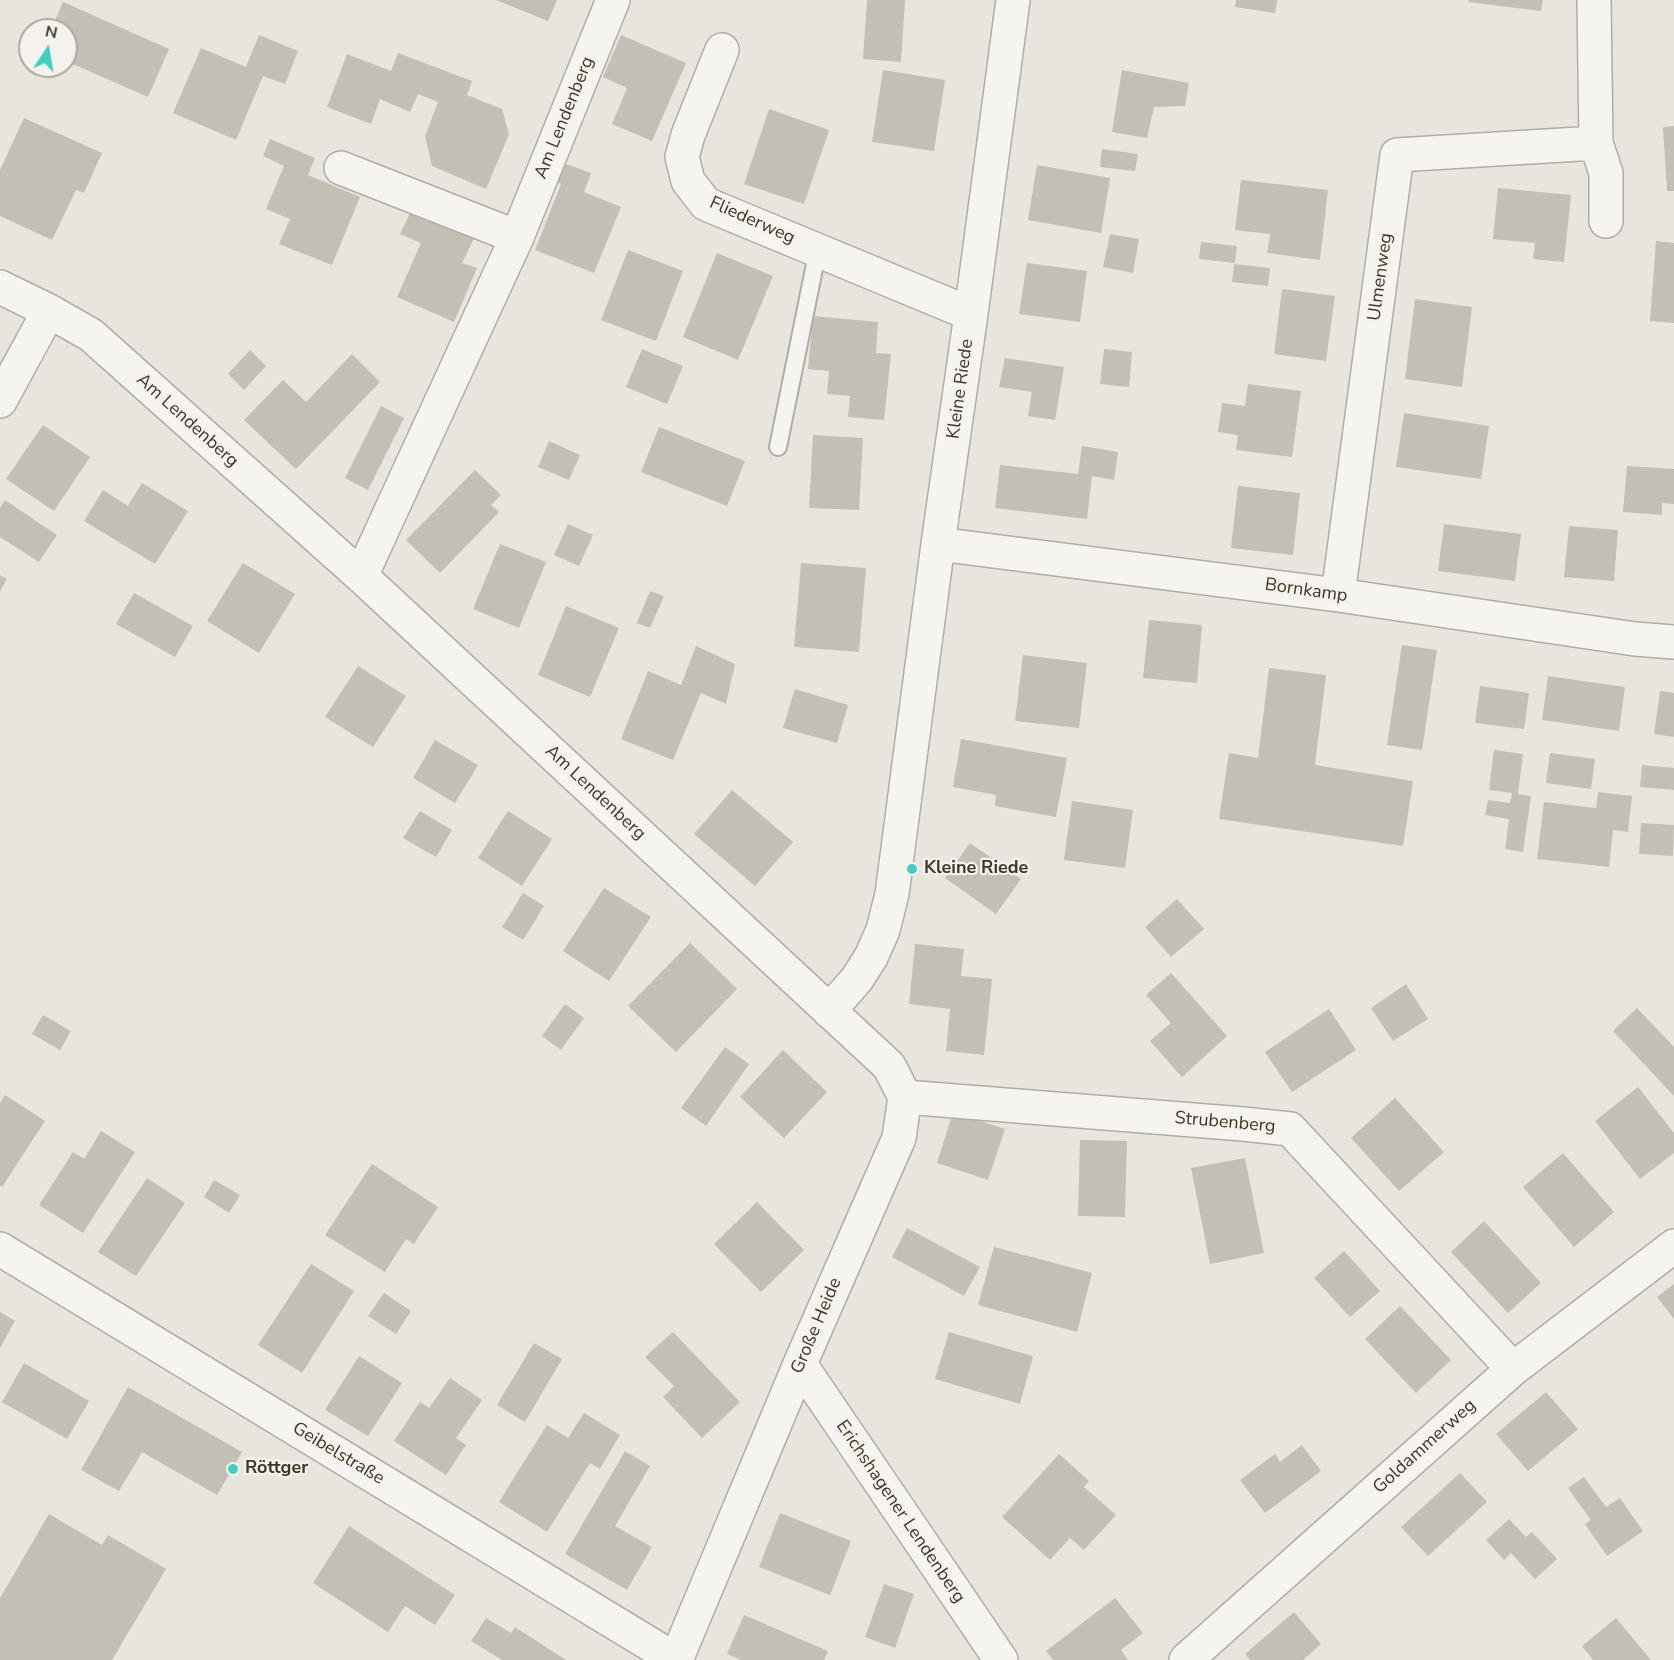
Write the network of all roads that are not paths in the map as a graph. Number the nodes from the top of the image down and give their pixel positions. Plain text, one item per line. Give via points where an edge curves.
1 (613, 0) edge
2 (1012, 0) edge
3 (1594, 0) edge
4 (722, 50) dead end
5 (1596, 143) junction
6 (341, 168) dead end
7 (1606, 221) dead end
8 (517, 237) junction
9 (818, 249) junction
10 (0, 287) edge
11 (49, 311) junction
12 (971, 314) junction
13 (0, 401) edge
14 (778, 447) dead end
15 (938, 544) junction
16 (361, 576) junction
17 (1338, 595) junction
18 (1674, 642) edge
19 (829, 1011) junction
20 (905, 1097) junction
21 (1674, 1246) edge
22 (0, 1249) edge
23 (800, 1364) junction
24 (1513, 1369) junction
25 (676, 1660) edge
26 (1001, 1660) edge
27 (1186, 1660) edge

1 - 8 street, Am Lendenberg
2 - 12 street, Kleine Riede
3 - 5 street
4 - 9 street, Fliederweg via 682,157 688,181 706,204
5 - 7 street via 1606,173
5 - 17 street, Ulmenweg via 1397,155
6 - 8 street
8 - 16 street, Am Lendenberg
9 - 12 street, Fliederweg
9 - 14 lane, Fliederweg
10 - 11 street, Am Lendenberg
11 - 13 street
11 - 16 street, Am Lendenberg via 91,335
12 - 15 street, Kleine Riede
15 - 17 street, Bornkamp
15 - 19 street, Kleine Riede via 892,894 871,957
16 - 19 street, Am Lendenberg
17 - 18 street, Bornkamp
19 - 20 street via 889,1066
20 - 23 street, Große Heide via 899,1138
20 - 24 street, Strubenberg via 1290,1129
21 - 24 street, Goldammerweg
22 - 25 street, Geibelstraße
23 - 25 street, Große Heide
23 - 26 street, Erichshagener Lendenberg
24 - 27 street, Goldammerweg

